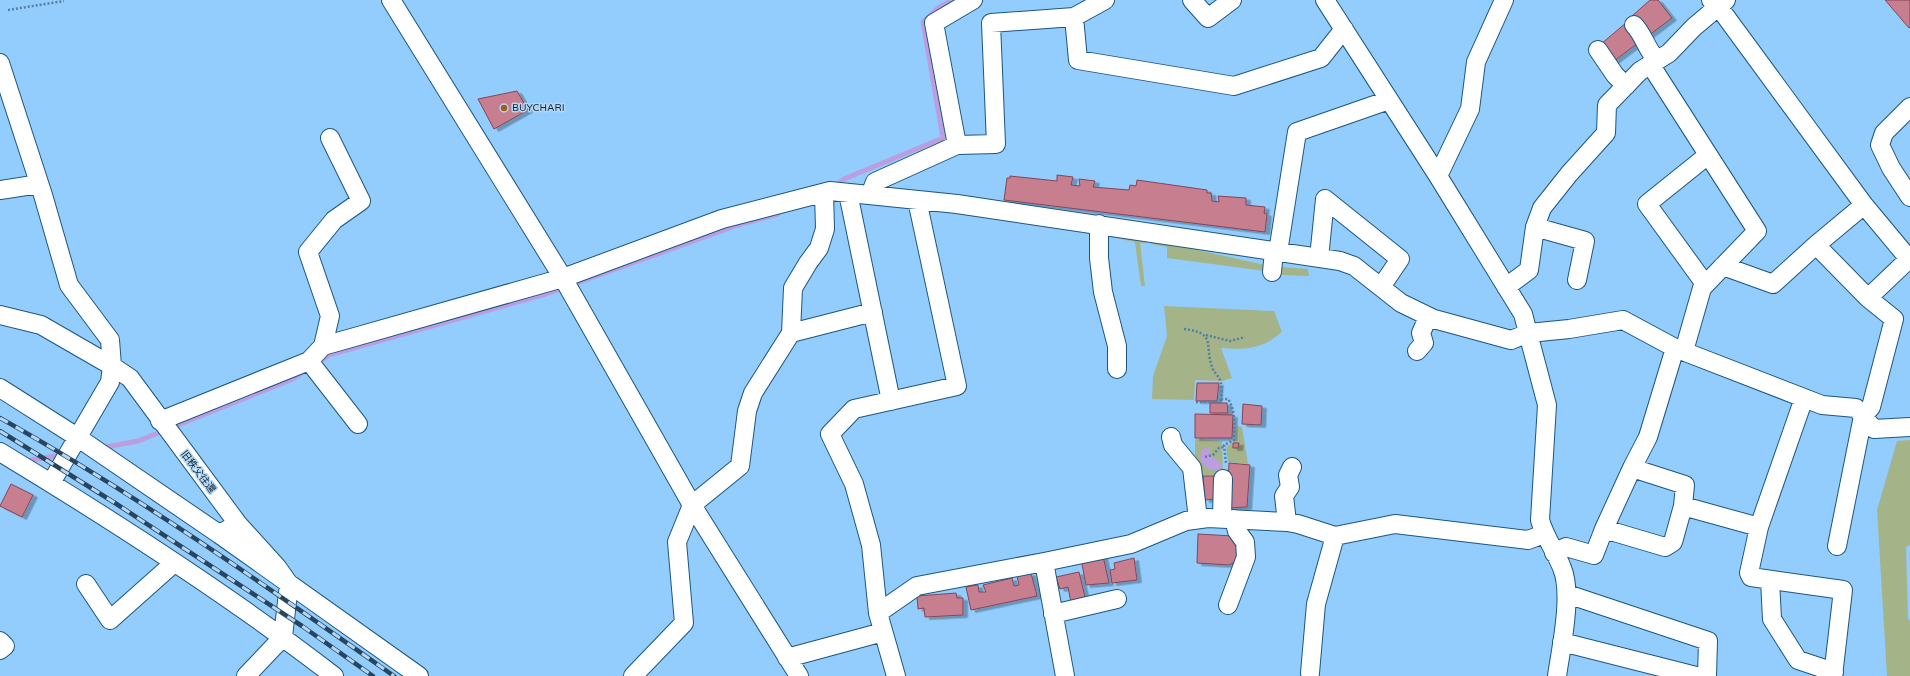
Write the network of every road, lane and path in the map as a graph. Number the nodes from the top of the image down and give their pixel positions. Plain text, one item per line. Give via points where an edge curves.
1 (36, 0) edge
2 (390, 0) edge
3 (973, 0) edge
4 (1105, 0) edge
5 (1192, 0) edge
6 (1232, 0) edge
7 (1325, 0) edge
8 (64, 1) dead end
9 (1500, 2) edge
10 (1718, 2) edge
11 (36, 6) junction
12 (8, 10) dead end
13 (1074, 17) junction
14 (1634, 25) dead end
15 (1344, 29) junction
16 (1598, 50) dead end
17 (1653, 62) junction
18 (2, 74) edge
19 (1626, 86) junction
20 (1389, 100) junction
21 (1910, 107) edge
22 (330, 138) dead end
23 (957, 145) junction
24 (1708, 155) junction
25 (1438, 176) junction
26 (39, 184) junction
27 (0, 190) edge
28 (834, 192) junction
29 (870, 195) junction
30 (1910, 197) edge
31 (917, 200) junction
32 (1864, 205) junction
33 (1099, 224) junction
34 (1535, 227) junction
35 (1816, 245) junction
36 (1276, 251) junction
37 (1319, 258) junction
38 (1723, 266) junction
39 (1272, 272) dead end
40 (563, 278) junction
41 (1577, 280) dead end
42 (1705, 284) junction
43 (1381, 287) junction
44 (1506, 287) junction
45 (1868, 298) junction
46 (873, 312) junction
47 (0, 315) edge
48 (1428, 317) junction
49 (1184, 329) dead end
50 (791, 333) junction
51 (1529, 333) junction
52 (1205, 335) junction
53 (1245, 337) dead end
54 (323, 346) junction
55 (1680, 349) junction
56 (1417, 351) dead end
57 (309, 361) junction
58 (112, 366) junction
59 (1117, 369) dead end
60 (0, 388) edge
61 (1804, 398) junction
62 (1222, 399) junction
63 (891, 401) junction
64 (1196, 402) dead end
65 (1863, 416) junction
66 (160, 421) junction
67 (358, 424) dead end
68 (1910, 427) edge
69 (1171, 437) dead end
70 (78, 438) junction
71 (1224, 447) junction
72 (0, 452) edge
73 (1200, 462) dead end
74 (1292, 467) dead end
75 (1632, 468) junction
76 (1223, 479) joint
77 (51, 483) junction
78 (692, 505) junction
79 (1683, 506) junction
80 (1228, 518) junction
81 (1198, 519) junction
82 (1287, 522) junction
83 (238, 524) junction
84 (1759, 527) junction
85 (1604, 529) junction
86 (219, 534) junction
87 (1544, 534) junction
88 (1335, 536) junction
89 (1837, 546) dead end
90 (1554, 553) junction
91 (1044, 562) junction
92 (174, 563) junction
93 (1770, 580) junction
94 (86, 584) dead end
95 (289, 584) junction
96 (1567, 594) junction
97 (1116, 599) dead end
98 (1228, 605) dead end
99 (878, 612) junction
100 (1053, 614) junction
101 (883, 632) junction
102 (283, 637) junction
103 (0, 641) edge
104 (1562, 642) junction
105 (0, 650) edge
106 (787, 658) junction
107 (1310, 673) dead end
108 (1834, 674) edge
109 (246, 676) edge
110 (334, 676) edge
111 (419, 676) edge
112 (633, 676) edge
113 (799, 676) edge
114 (896, 676) edge
115 (1065, 676) edge
116 (1557, 676) edge
117 (1696, 676) edge
118 (1706, 676) edge

1 - 11 path
2 - 40 street
3 - 23 street via 934,23
4 - 13 street
5 - 6 street via 1208,18
7 - 15 street
8 - 11 path
9 - 25 street via 1476,62 1470,109
10 - 17 street via 1669,53
10 - 32 street
11 - 12 path
13 - 15 street via 1078,60 1234,86 1321,58
13 - 23 street via 991,23 996,144
14 - 17 street via 1644,38
15 - 20 street
16 - 19 street
17 - 19 street via 1640,70
17 - 24 street
18 - 26 street
19 - 34 street via 1607,106 1606,133 1542,208
20 - 25 street
20 - 36 street via 1297,132
21 - 30 street via 1884,133 1880,145
22 - 54 street via 361,201 334,220 308,252 330,316
23 - 29 street via 875,182
24 - 38 street via 1757,231
24 - 42 street via 1647,204
25 - 44 street
26 - 27 street
26 - 58 street via 69,285 110,340
28 - 29 street
28 - 40 street via 722,220
28 - 46 street
28 - 50 street via 819,248 793,288
29 - 31 street
31 - 33 street
31 - 63 street via 957,386
32 - 35 street
32 - 45 street via 1909,259
33 - 36 street
33 - 59 street via 1103,292 1117,346
34 - 41 street via 1585,241
34 - 44 street via 1529,270
35 - 38 street via 1773,284
35 - 45 street
36 - 37 street
36 - 39 street
37 - 43 street via 1354,266
37 - 43 street via 1325,199 1400,259
38 - 42 street
40 - 54 street
40 - 78 street
42 - 55 street
43 - 48 street via 1401,303
44 - 51 street via 1523,314
45 - 65 street via 1894,320 1871,406
46 - 50 street
46 - 63 street
47 - 58 street, 旧秩父往還 via 41,325
48 - 51 street via 1511,340
48 - 56 street via 1421,333 1424,343
49 - 52 path
50 - 78 street via 753,393 747,411 740,466
51 - 55 street via 1623,320
51 - 87 street via 1546,405 1540,520
52 - 53 path via 1230,341
52 - 62 path via 1212,367 1222,384
54 - 57 street
55 - 61 street
55 - 75 street via 1648,437
57 - 66 street
57 - 67 street
58 - 66 street, 旧秩父往還 via 130,378
58 - 70 street via 110,382
60 - 70 street
61 - 65 street via 1822,405 1856,408
61 - 84 street
62 - 64 path via 1220,402
62 - 71 path via 1228,399 1234,417 1234,440
63 - 99 street via 854,409 830,434 854,484 871,545
65 - 68 street via 1874,429
65 - 89 street
66 - 83 street, 旧秩父往還
69 - 81 street via 1173,446 1192,468
70 - 77 street
70 - 86 street
71 - 73 path via 1220,447 1214,455
71 - 76 path via 1226,462
72 - 77 street
74 - 82 street via 1288,475 1290,487 1284,496
75 - 79 street via 1685,485
75 - 85 street
76 - 80 street
77 - 92 street
78 - 106 street
78 - 112 street via 677,542 684,623
79 - 84 street
79 - 85 street via 1673,542 1665,548
80 - 81 street
80 - 82 street
80 - 98 street via 1245,542 1246,557
81 - 91 street via 1186,521 1131,544
82 - 88 street
83 - 86 street
83 - 95 street, 旧秩父往還 via 277,566
84 - 93 street via 1749,572 1751,577
85 - 90 street via 1594,555 1566,547
86 - 95 street
87 - 88 street via 1528,540 1395,524
87 - 90 street
88 - 107 street via 1316,604
90 - 96 street via 1563,569
91 - 99 street via 917,586
91 - 100 street
92 - 94 street via 110,620
92 - 102 street
93 - 108 street via 1772,619 1798,660
93 - 108 street via 1843,590
95 - 102 street
95 - 111 street
96 - 104 street
96 - 118 street via 1708,641
97 - 100 street
99 - 101 street
100 - 115 street
101 - 106 street
101 - 114 street
102 - 109 street
102 - 110 street
103 - 105 street via 5,646
104 - 116 street
104 - 117 street
106 - 113 street

